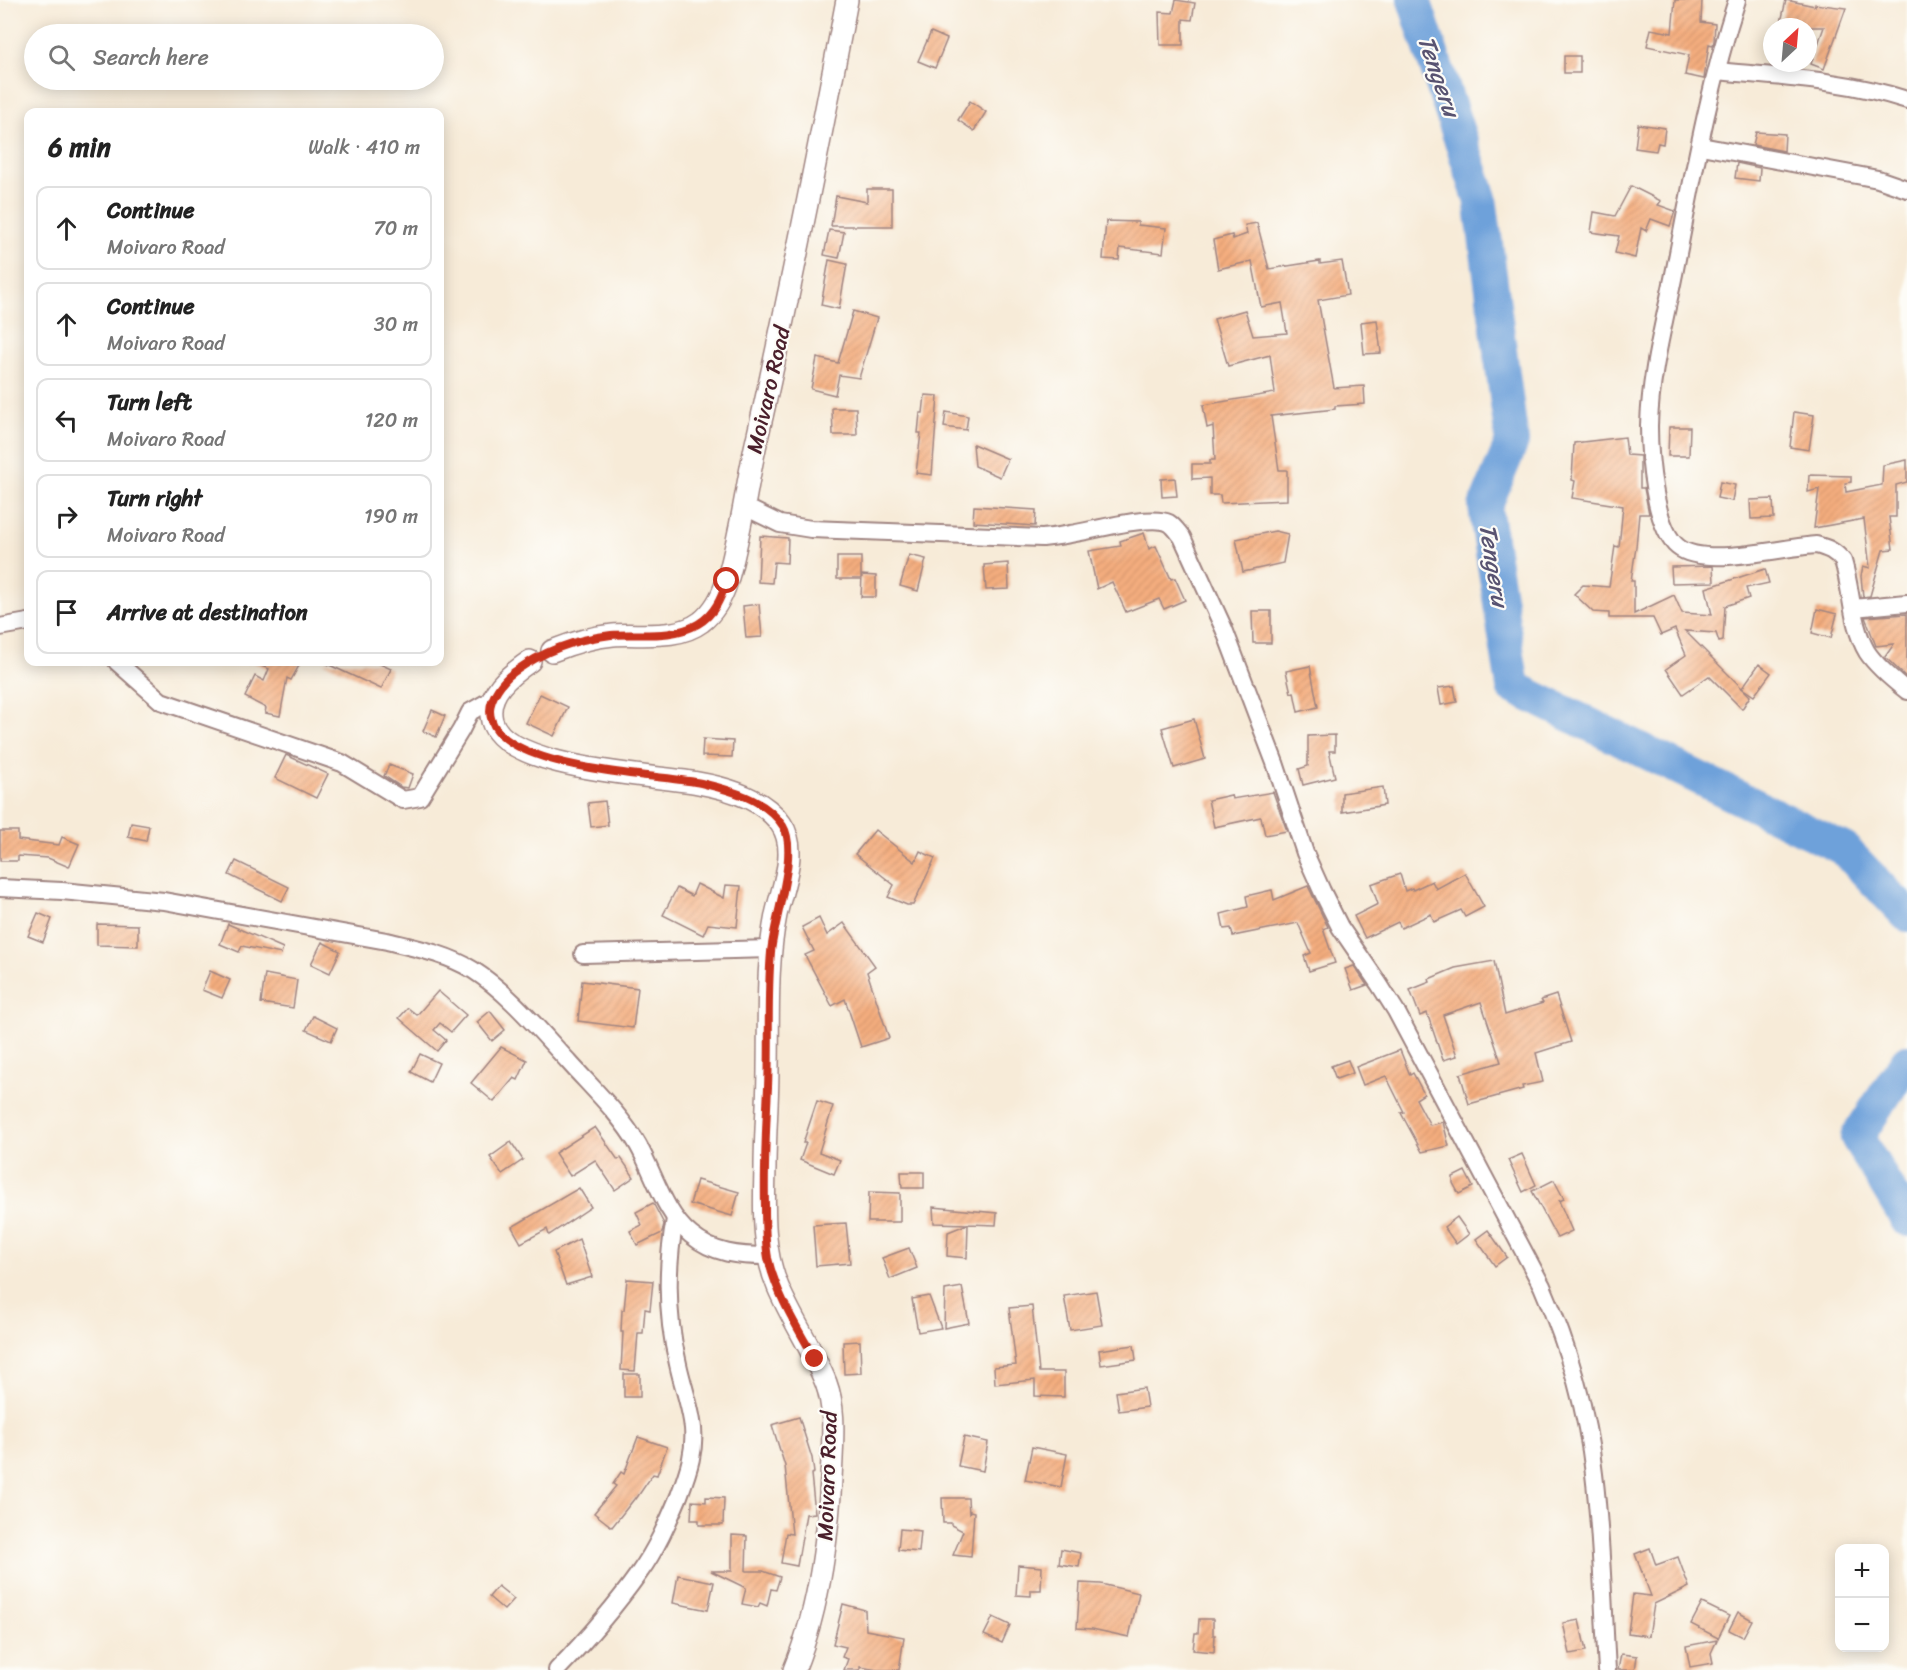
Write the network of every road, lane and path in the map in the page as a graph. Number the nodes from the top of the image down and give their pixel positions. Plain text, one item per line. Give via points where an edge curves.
1 (847, 0) edge
2 (1737, 0) edge
3 (1717, 71) junction
4 (1907, 100) edge
5 (1701, 146) junction
6 (1907, 189) edge
7 (743, 507) junction
8 (1907, 603) edge
9 (1853, 608) junction
10 (24, 623) edge
11 (0, 627) edge
12 (552, 651) joint
13 (530, 661) joint
14 (122, 666) edge
15 (1907, 691) edge
16 (493, 699) junction
17 (0, 888) edge
18 (771, 949) junction
19 (583, 954) dead end
20 (675, 1219) junction
21 (768, 1256) junction
22 (557, 1670) edge
23 (794, 1670) edge
24 (1607, 1670) edge

1 - 7 street, Moivaro Road
2 - 3 street
3 - 4 street via 1788,77
3 - 5 street
5 - 6 street via 1878,179
5 - 9 street via 1652,390 1650,456 1660,516 1678,547 1702,555 1725,556 1803,546 1828,548 1843,561
7 - 12 street, Moivaro Road via 727,581 711,614 699,624 669,633 590,638
7 - 24 street via 780,524 811,530 1042,538 1157,520 1168,523 1182,537 1224,629 1305,853 1340,927 1396,1011 1532,1268 1568,1351 1594,1474
8 - 9 street
9 - 15 street via 1867,651 1881,670
10 - 11 street
12 - 13 street
13 - 16 street via 508,676
14 - 16 street via 161,701 342,762 403,800 420,797 470,711
16 - 18 street, Moivaro Road via 490,711 494,726 519,748 582,767 728,790 771,811 789,841 789,861
17 - 20 street via 164,901 387,941 449,958 494,986 614,1112 638,1144
18 - 19 street
18 - 21 street, Moivaro Road via 765,1166
20 - 21 street via 711,1248 725,1253
20 - 22 street via 668,1310 692,1421 691,1461 662,1533 639,1573
21 - 23 street, Moivaro Road via 777,1286 827,1386 831,1409 832,1466 824,1554 815,1602

